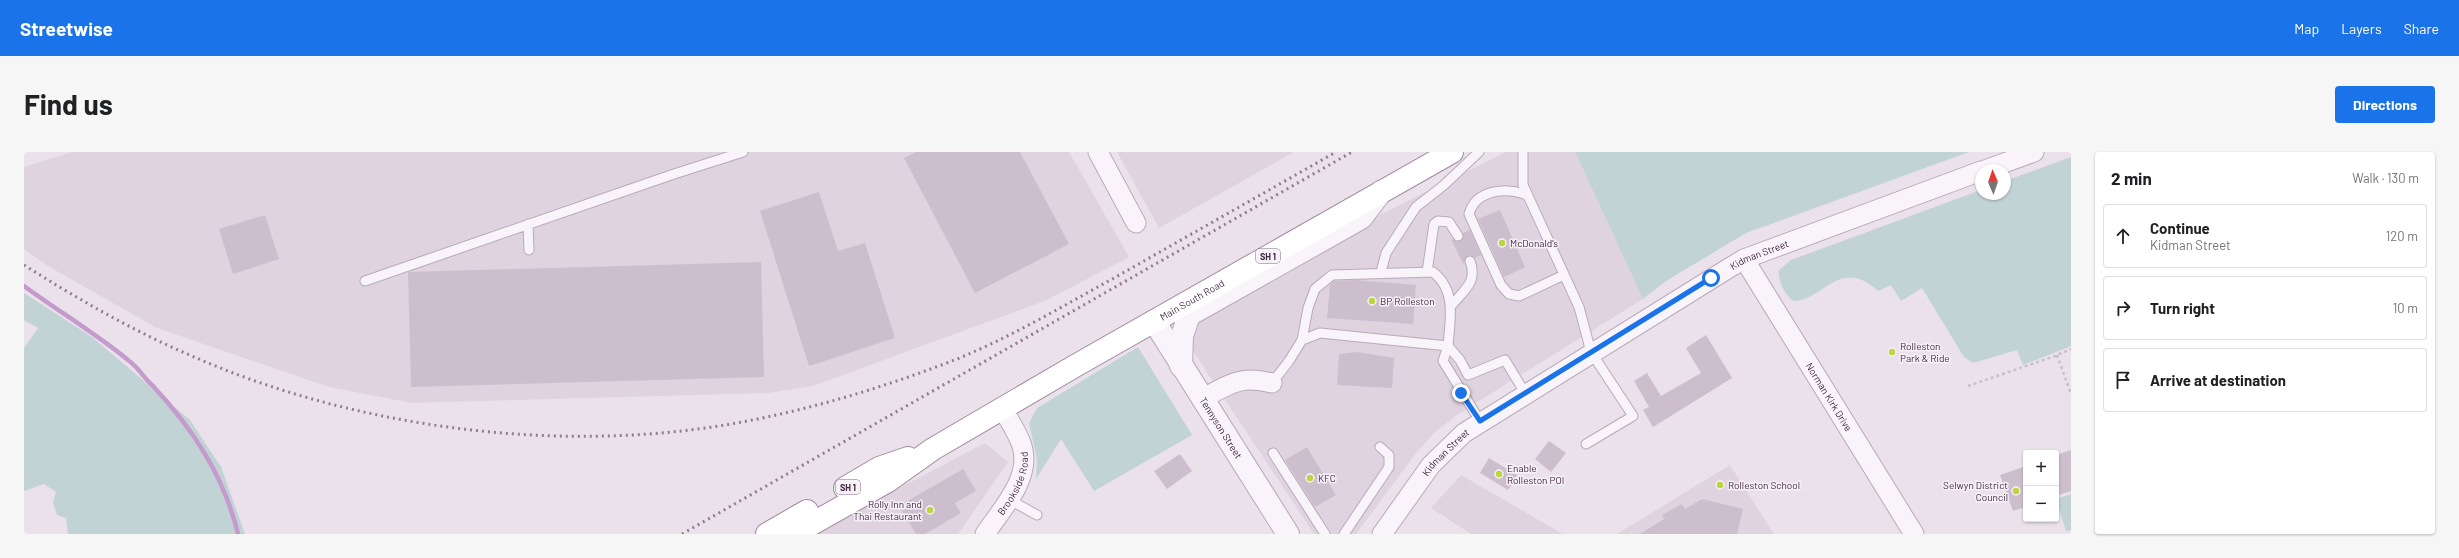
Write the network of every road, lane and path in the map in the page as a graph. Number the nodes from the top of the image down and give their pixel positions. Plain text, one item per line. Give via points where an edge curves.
1 (743, 152) edge
2 (1098, 152) edge
3 (1452, 152) edge
4 (1479, 152) edge
5 (1523, 152) edge
6 (2034, 152) edge
7 (2001, 164) edge
8 (1975, 173) edge
9 (1382, 192) junction
10 (1527, 195) junction
11 (1136, 223) dead end
12 (528, 224) junction
13 (1458, 236) dead end
14 (529, 250) dead end
15 (1744, 259) junction
16 (1470, 261) dead end
17 (1381, 272) junction
18 (1427, 272) junction
19 (1564, 275) junction
20 (366, 281) dead end
21 (1451, 306) junction
22 (1154, 321) junction
23 (1302, 340) junction
24 (1448, 346) junction
25 (2071, 349) edge
26 (1591, 352) junction
27 (2057, 355) junction
28 (1181, 366) junction
29 (1272, 382) joint
30 (1968, 386) dead end
31 (1525, 393) junction
32 (2071, 394) edge
33 (1202, 399) junction
34 (1002, 408) junction
35 (1480, 421) junction
36 (1586, 444) dead end
37 (1380, 447) dead end
38 (933, 449) junction
39 (1273, 453) dead end
40 (1008, 499) junction
41 (1038, 515) dead end
42 (767, 534) edge
43 (794, 534) edge
44 (984, 534) edge
45 (1288, 534) edge
46 (1325, 534) edge
47 (1344, 534) edge
48 (1382, 534) edge
49 (1914, 534) edge

1 - 12 lane
2 - 11 street
3 - 9 highway, Main South Road / SH 1
4 - 17 lane via 1416,207 1386,253
5 - 10 lane via 1522,167
6 - 7 street
8 - 15 street, Kidman Street
9 - 22 highway, Main South Road / SH 1
9 - 28 street via 1361,218 1189,315 1182,336
10 - 19 lane
10 - 19 lane via 1516,191 1499,190 1475,202 1471,207 1469,214 1501,285 1509,294 1519,296
12 - 14 lane
12 - 20 lane
13 - 18 lane via 1449,222 1438,220 1434,224
15 - 26 street, Kidman Street
15 - 49 street, Norman Kirk Drive
16 - 21 lane via 1473,279
17 - 18 lane
17 - 23 lane via 1332,275 1315,289 1308,308
18 - 21 lane via 1433,272 1443,280
19 - 26 lane via 1579,307
21 - 24 lane
22 - 28 street, Tennyson Street
22 - 34 highway, Main South Road / SH 1
23 - 24 lane via 1320,333
23 - 29 lane via 1290,361
24 - 31 lane via 1468,375 1505,360
24 - 35 lane via 1443,361
25 - 27 path
26 - 31 street, Kidman Street
26 - 36 lane via 1633,416
27 - 30 path
27 - 32 path
28 - 33 street, Tennyson Street
29 - 33 street via 1238,380
31 - 35 street, Kidman Street
33 - 45 street, Tennyson Street
34 - 38 highway, Main South Road / SH 1
34 - 40 street, Brookside Road via 1021,443 1024,456 1021,475
35 - 48 street, Kidman Street via 1447,447 1431,465
37 - 47 lane via 1389,455 1389,467
38 - 42 highway, Main South Road / SH 1 via 879,468
38 - 43 highway, Main South Road / SH 1 via 888,481
39 - 46 lane
40 - 41 lane
40 - 44 street, Brookside Road

